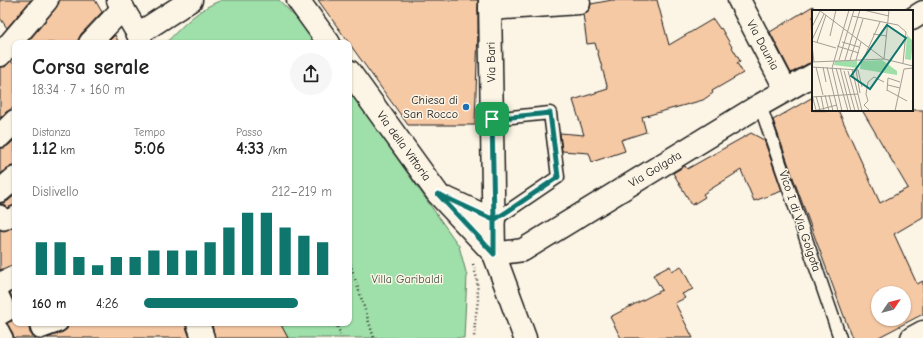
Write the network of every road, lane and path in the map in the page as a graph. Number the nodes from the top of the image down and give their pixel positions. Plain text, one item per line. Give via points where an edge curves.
1 (47, 0) edge
2 (191, 0) edge
3 (299, 0) edge
4 (739, 0) edge
5 (579, 3) dead end
6 (121, 4) edge
7 (490, 5) edge
8 (923, 12) edge
9 (913, 17) edge
10 (140, 38) edge
11 (92, 40) edge
12 (327, 40) edge
13 (6, 45) edge
14 (352, 75) edge
15 (812, 76) edge
16 (786, 90) junction
17 (760, 105) junction
18 (492, 119) junction
19 (12, 123) edge
20 (0, 136) edge
21 (12, 181) edge
22 (0, 191) edge
23 (438, 194) junction
24 (0, 214) edge
25 (12, 217) edge
26 (494, 220) junction
27 (494, 254) junction
28 (472, 258) dead end
29 (352, 269) edge
30 (12, 278) edge
31 (0, 284) edge
32 (0, 295) edge
33 (0, 316) edge
34 (39, 326) edge
35 (51, 326) edge
36 (337, 326) edge
37 (0, 330) edge
38 (923, 332) edge
39 (4, 338) edge
40 (342, 338) edge
41 (374, 338) edge
42 (474, 338) edge
43 (525, 338) edge
44 (840, 338) edge
45 (912, 338) edge

1 - 13 street
2 - 10 street
3 - 12 street
4 - 16 street, Via Daunia
5 - 7 street
6 - 10 street
6 - 11 street
7 - 18 street, Via Bari
8 - 9 street
14 - 23 street, Via della Vittoria
15 - 16 street, Via Golgota
16 - 17 street, Via Golgota
17 - 27 street, Via Golgota via 522,250
17 - 44 lane, Vico I di Via Golgota
18 - 26 street, Via Bari
18 - 26 lane via 550,113 558,177
19 - 20 street
21 - 22 street
23 - 26 street
23 - 27 street, Via della Vittoria
24 - 25 street via 4,221
26 - 27 street, Via Bari
27 - 43 street
28 - 42 path via 478,300
29 - 41 path
30 - 31 street
32 - 33 street via 7,312
34 - 35 street via 40,330
36 - 40 path
37 - 39 street
38 - 45 street

